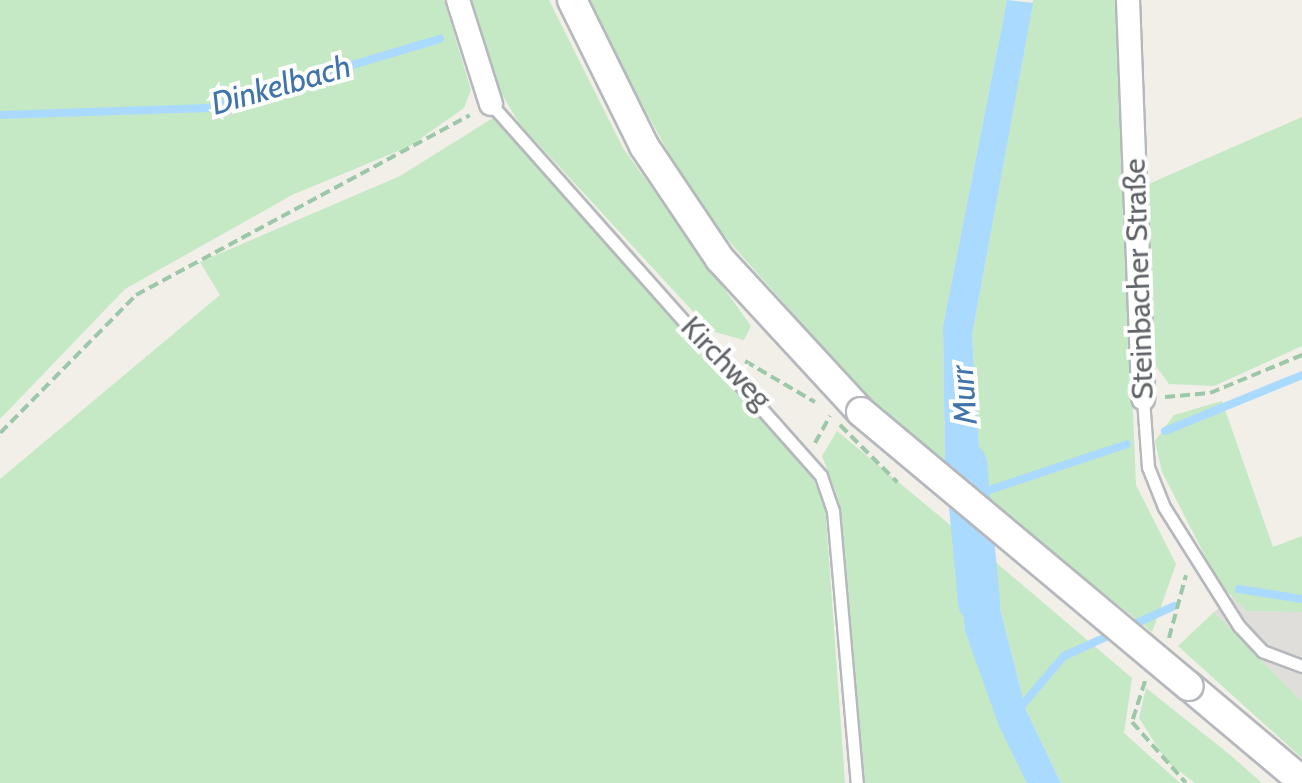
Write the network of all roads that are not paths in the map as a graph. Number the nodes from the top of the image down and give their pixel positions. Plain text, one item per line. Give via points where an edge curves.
1 (458, 0) edge
2 (572, 0) edge
3 (1128, 0) edge
4 (492, 104) joint
5 (1143, 399) joint
6 (1302, 666) edge
7 (1302, 782) edge
8 (857, 783) edge

1 - 4 street, Kirchweg
2 - 7 street, bridge via 644,146 720,259 861,412
3 - 5 street, Steinbacher Straße
4 - 8 lane, Kirchweg via 809,454 832,510
5 - 6 lane, Steinbacher Straße via 1148,467 1190,548 1262,651

